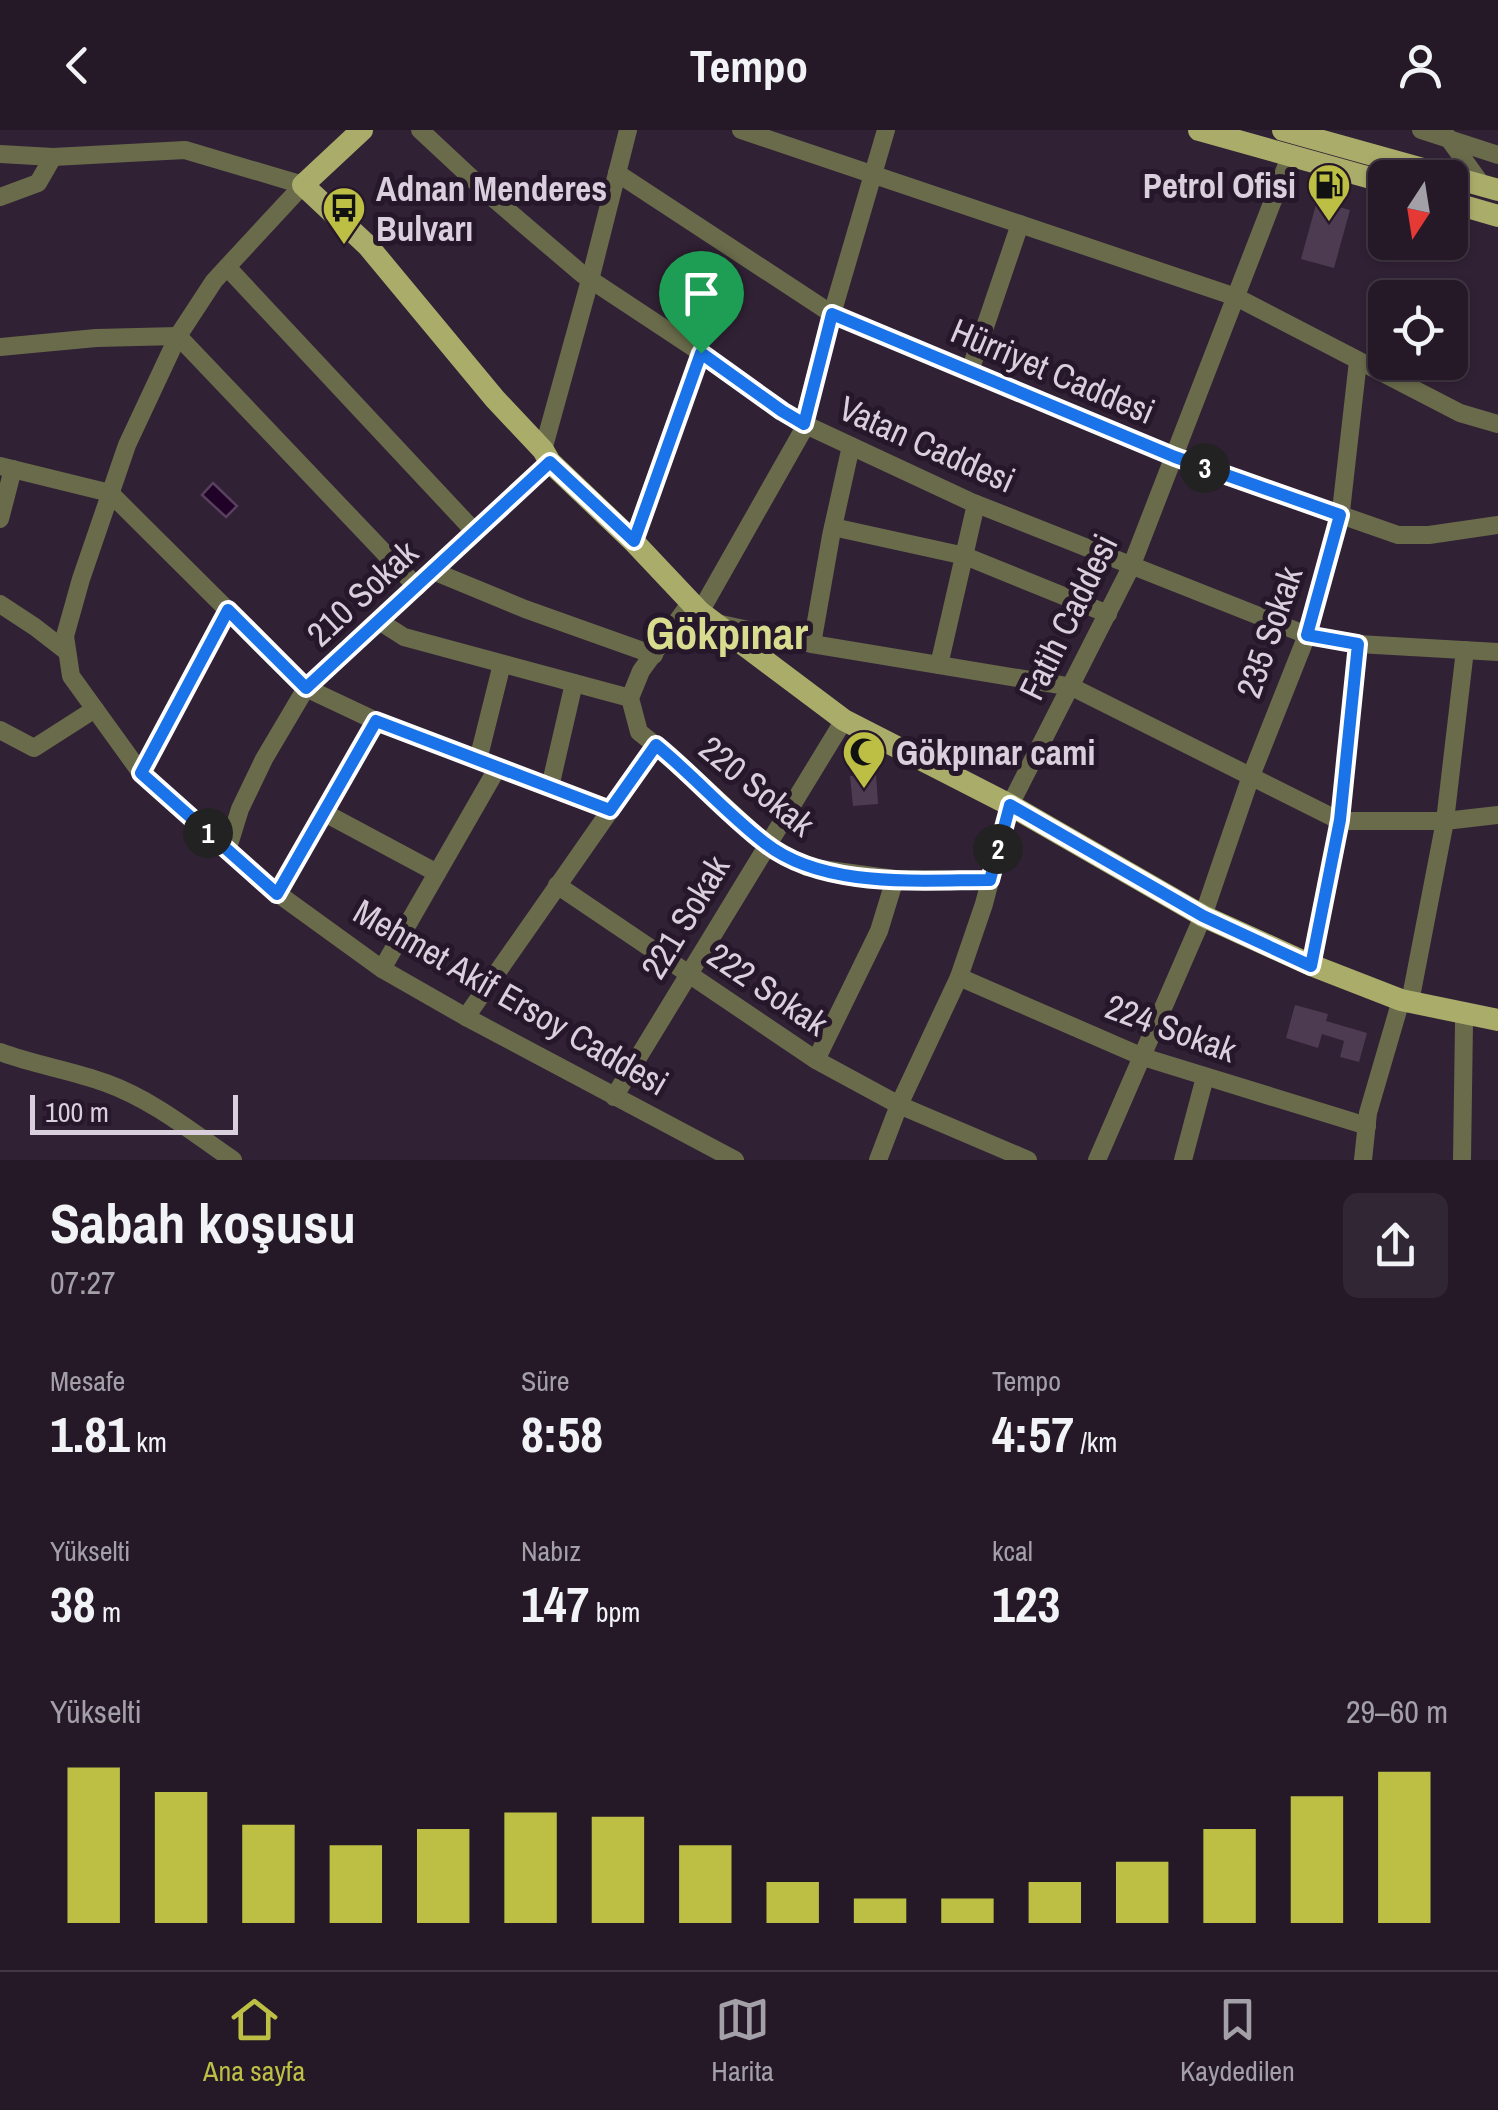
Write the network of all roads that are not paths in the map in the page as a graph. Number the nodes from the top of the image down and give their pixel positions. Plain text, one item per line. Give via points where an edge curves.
1 (362, 130) edge
2 (420, 130) edge
3 (628, 130) edge
4 (741, 130) edge
5 (886, 130) edge
6 (1199, 130) edge
7 (1283, 130) edge
8 (1421, 130) edge
9 (1446, 133) edge
10 (0, 154) edge
11 (1291, 154) junction
12 (1498, 155) edge
13 (53, 157) junction
14 (617, 172) junction
15 (873, 175) junction
16 (1368, 177) edge
17 (303, 185) junction
18 (1490, 188) edge
19 (0, 197) edge
20 (1468, 207) edge
21 (1498, 216) edge
22 (1020, 224) junction
23 (226, 267) junction
24 (590, 280) junction
25 (1236, 297) junction
26 (832, 314) junction
27 (178, 336) junction
28 (0, 346) edge
29 (701, 353) junction
30 (1358, 361) junction
31 (970, 371) junction
32 (804, 424) junction
33 (1498, 424) edge
34 (851, 446) junction
35 (547, 456) junction
36 (1175, 457) junction
37 (6, 467) edge
38 (110, 493) junction
39 (976, 504) junction
40 (1340, 515) junction
41 (0, 519) edge
42 (1498, 525) edge
43 (834, 527) junction
44 (476, 532) junction
45 (634, 541) junction
46 (966, 556) junction
47 (1131, 567) junction
48 (433, 572) junction
49 (416, 587) junction
50 (0, 604) edge
51 (228, 610) junction
52 (702, 612) junction
53 (1108, 614) junction
54 (380, 622) junction
55 (1307, 635) junction
56 (812, 644) junction
57 (1358, 644) junction
58 (1465, 650) junction
59 (66, 651) junction
60 (1498, 652) edge
61 (654, 655) junction
62 (502, 664) junction
63 (939, 665) junction
64 (574, 683) junction
65 (1072, 687) junction
66 (306, 688) junction
67 (630, 698) junction
68 (95, 709) junction
69 (844, 720) junction
70 (376, 721) junction
71 (0, 730) edge
72 (656, 745) junction
73 (478, 760) junction
74 (498, 767) junction
75 (141, 773) junction
76 (1250, 776) junction
77 (550, 787) junction
78 (1010, 805) junction
79 (610, 810) junction
80 (323, 812) junction
81 (1498, 815) edge
82 (1340, 820) junction
83 (1445, 820) junction
84 (767, 845) junction
85 (228, 851) junction
86 (437, 874) junction
87 (896, 880) junction
88 (990, 880) junction
89 (556, 885) junction
90 (277, 894) junction
91 (1203, 916) junction
92 (1311, 966) junction
93 (382, 968) junction
94 (688, 975) junction
95 (959, 978) junction
96 (1414, 1003) junction
97 (466, 1018) junction
98 (1498, 1020) edge
99 (1464, 1024) junction
100 (1498, 1033) edge
101 (0, 1052) edge
102 (1142, 1057) junction
103 (816, 1060) junction
104 (1205, 1076) junction
105 (614, 1097) junction
106 (900, 1104) junction
107 (1366, 1126) junction
108 (233, 1160) edge
109 (735, 1160) edge
110 (878, 1160) edge
111 (1028, 1160) edge
112 (1097, 1160) edge
113 (1183, 1160) edge
114 (1363, 1160) edge
115 (1462, 1160) edge

1 - 17 main road
2 - 24 street, Vatan Caddesi
3 - 14 street
4 - 15 street
5 - 15 street
6 - 11 main road
7 - 18 main road
8 - 9 street
9 - 12 street
9 - 18 street
10 - 13 street
11 - 16 main road
11 - 25 street, Fatih Caddesi
13 - 17 street via 185,150
13 - 19 street via 38,183
14 - 24 street
14 - 26 street, Hürriyet Caddesi
15 - 22 street
15 - 26 street
17 - 23 street
17 - 35 main road via 368,246
20 - 21 main road
22 - 25 street
22 - 31 street
23 - 27 street
23 - 44 street
24 - 29 street, Vatan Caddesi
24 - 35 street
25 - 30 street
25 - 36 street, Fatih Caddesi
26 - 31 street, Hürriyet Caddesi
26 - 32 street
27 - 28 street
27 - 38 street
27 - 49 street
29 - 32 street, Vatan Caddesi
29 - 45 street
30 - 33 street via 1460,413
30 - 40 street, 235 Sokak
31 - 36 street, Hürriyet Caddesi
32 - 34 street, Vatan Caddesi
32 - 52 street
34 - 39 street, Vatan Caddesi
34 - 43 street
35 - 44 street, 210 Sokak
35 - 45 main road
36 - 40 street, Hürriyet Caddesi
36 - 47 street, Fatih Caddesi
37 - 38 street
37 - 41 street
38 - 51 street
38 - 59 street
39 - 46 street
39 - 47 street, Vatan Caddesi
40 - 42 street, Hürriyet Caddesi via 1398,535
40 - 55 street, 235 Sokak
43 - 46 street
43 - 56 street
44 - 48 street, 210 Sokak
45 - 52 main road
46 - 53 street
46 - 63 street
47 - 53 street, Fatih Caddesi
47 - 55 street, Vatan Caddesi
48 - 49 street, 210 Sokak
48 - 61 street
49 - 54 street, 210 Sokak
50 - 59 street
51 - 66 street
51 - 75 street
52 - 56 street
52 - 61 street
52 - 69 main road
53 - 65 street, Fatih Caddesi
54 - 62 street via 404,637
54 - 66 street, 210 Sokak
55 - 57 street, Vatan Caddesi
55 - 76 street, 235 Sokak
56 - 63 street
57 - 58 street, Vatan Caddesi
57 - 82 street
58 - 60 street, Vatan Caddesi
58 - 83 street
59 - 68 street, Mehmet Akif Ersoy Caddesi via 71,676
61 - 67 street
62 - 64 street
62 - 73 street
63 - 65 street
64 - 67 street
64 - 77 street
65 - 76 street
65 - 78 street, Fatih Caddesi
66 - 70 street
66 - 85 street, 210 Sokak via 240,809
67 - 72 street, 220 Sokak via 639,732
68 - 71 street via 34,748
68 - 75 street, Mehmet Akif Ersoy Caddesi
69 - 78 main road
69 - 84 street, 221 Sokak
70 - 73 street
70 - 80 street
72 - 79 street
72 - 84 street, 220 Sokak
73 - 74 street
74 - 77 street
74 - 86 street
75 - 85 street, Mehmet Akif Ersoy Caddesi
76 - 82 street
76 - 91 street, 235 Sokak
77 - 79 street
78 - 88 street, Fatih Caddesi
78 - 91 main road
79 - 89 street
80 - 86 street
80 - 90 street
81 - 83 street
82 - 83 street
82 - 92 street
83 - 96 street
84 - 87 street, 220 Sokak via 807,868
84 - 94 street, 221 Sokak
85 - 90 street, Mehmet Akif Ersoy Caddesi
86 - 93 street
87 - 88 street, 220 Sokak
87 - 103 street via 879,931
88 - 95 street, Fatih Caddesi
89 - 94 street, 222 Sokak
89 - 97 street
90 - 93 street, Mehmet Akif Ersoy Caddesi
91 - 92 main road
91 - 102 street, 235 Sokak
92 - 96 main road
93 - 97 street, Mehmet Akif Ersoy Caddesi
94 - 103 street, 222 Sokak
94 - 105 street, 221 Sokak
95 - 102 street, 224 Sokak
95 - 106 street, Fatih Caddesi
96 - 98 main road
96 - 99 main road
96 - 107 street
97 - 105 street, Mehmet Akif Ersoy Caddesi
99 - 100 main road
99 - 115 street
101 - 108 street via 106,1083 162,1109
102 - 104 street, 224 Sokak
102 - 112 street, 235 Sokak
103 - 106 street, 222 Sokak
104 - 107 street, 224 Sokak
104 - 113 street
105 - 109 street, Mehmet Akif Ersoy Caddesi
106 - 110 street, Fatih Caddesi
106 - 111 street, 222 Sokak
107 - 114 street

